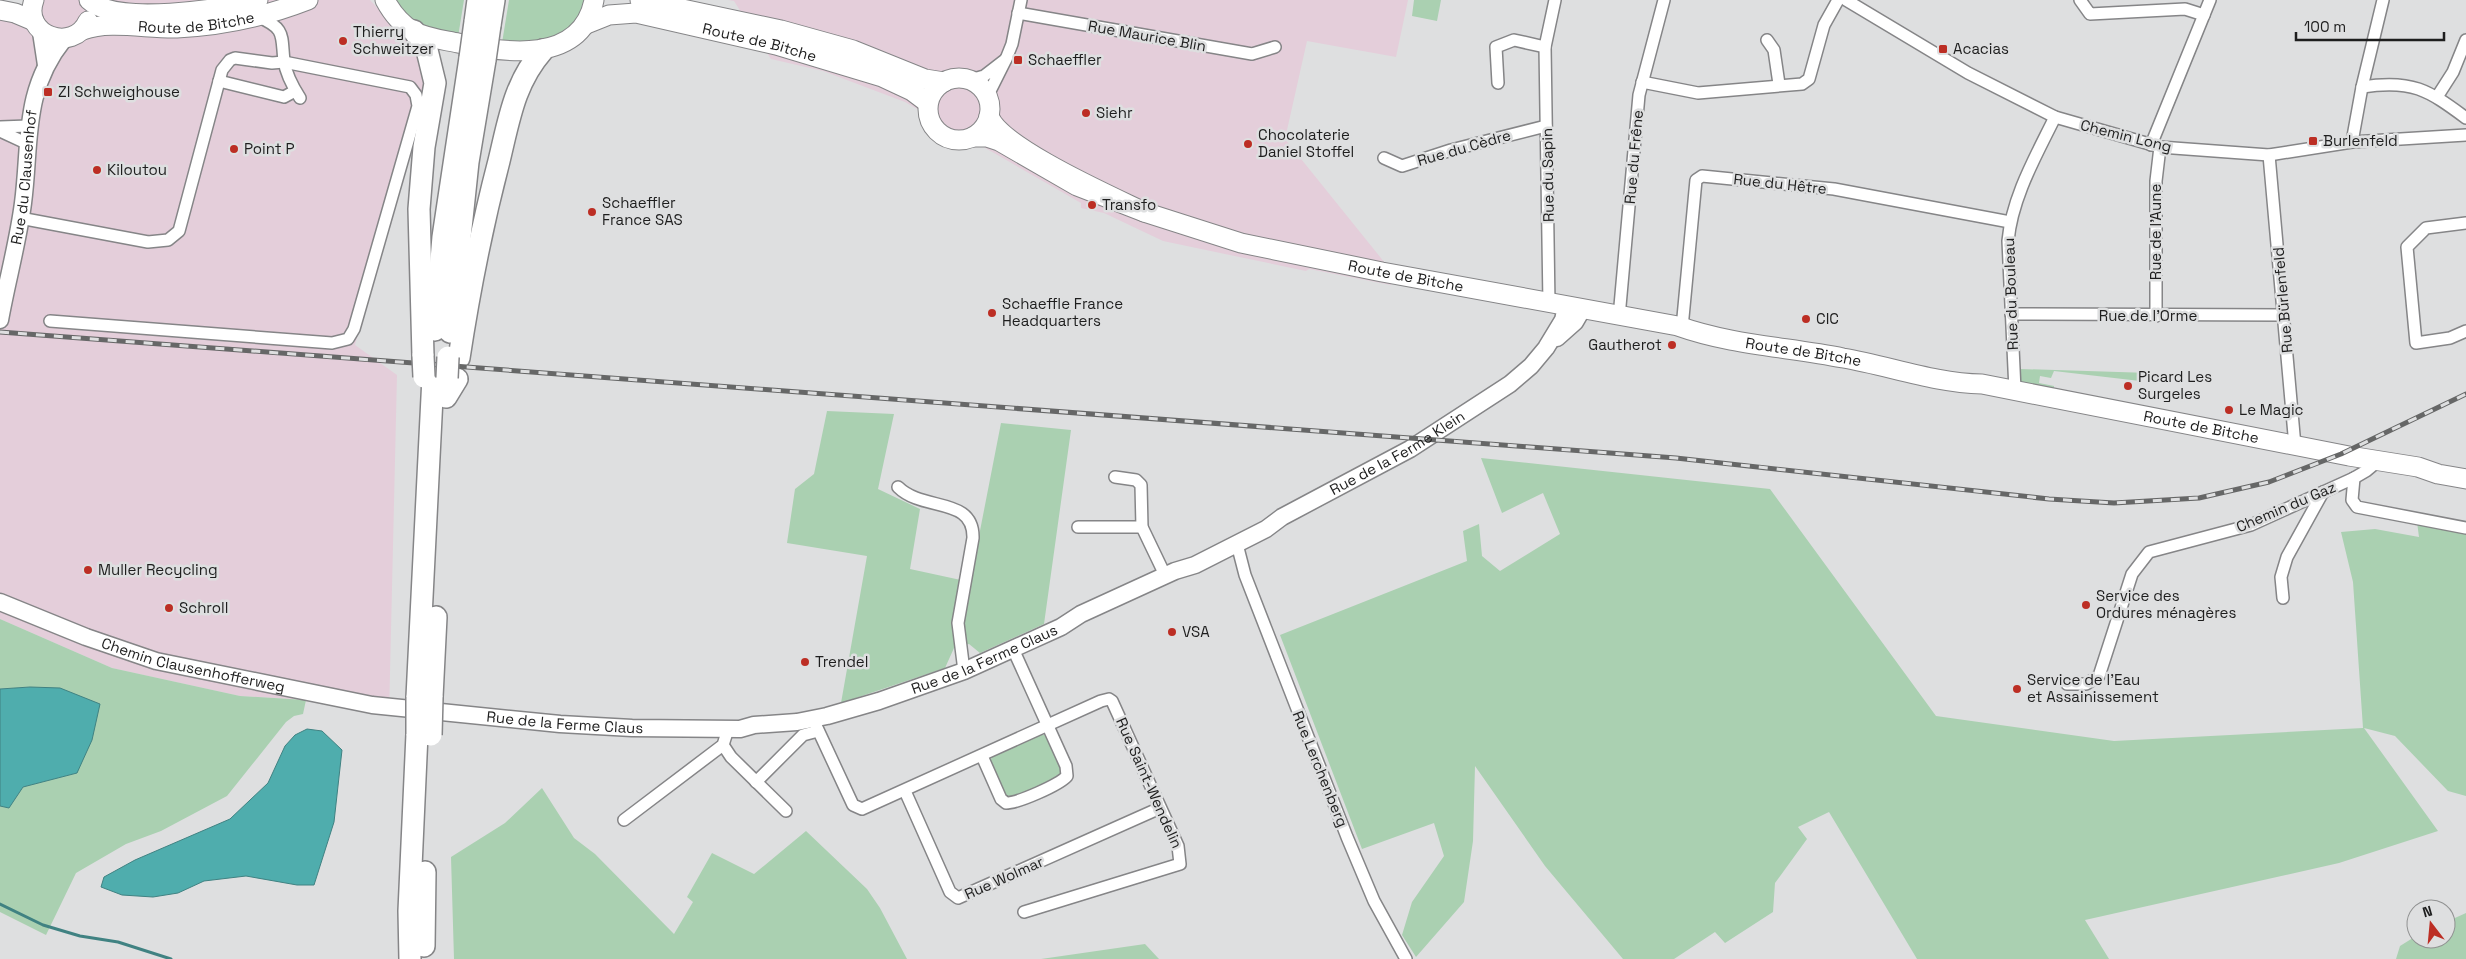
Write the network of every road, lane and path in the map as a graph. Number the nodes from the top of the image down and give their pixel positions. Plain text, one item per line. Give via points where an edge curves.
1 (15, 0) edge
2 (34, 0) edge
3 (89, 0) edge
4 (308, 0) edge
5 (385, 0) edge
6 (478, 0) edge
7 (494, 0) edge
8 (594, 0) edge
9 (640, 0) edge
10 (1021, 0) edge
11 (1555, 0) edge
12 (1664, 0) edge
13 (1838, 0) edge
14 (1846, 0) edge
15 (2080, 0) edge
16 (2210, 0) edge
17 (2383, 0) edge
18 (0, 1) edge
19 (258, 8) edge
20 (0, 10) edge
21 (1018, 13) junction
22 (2204, 15) junction
23 (483, 23) junction
24 (584, 25) junction
25 (38, 27) junction
26 (83, 30) junction
27 (414, 31) junction
28 (64, 39) junction
29 (1767, 40) dead end
30 (2466, 40) edge
31 (1275, 47) dead end
32 (1545, 47) junction
33 (543, 50) junction
34 (1006, 59) junction
35 (284, 62) junction
36 (46, 65) junction
37 (970, 80) junction
38 (219, 81) junction
39 (944, 82) junction
40 (1642, 82) junction
41 (1498, 83) dead end
42 (1779, 84) junction
43 (2362, 87) junction
44 (2437, 97) junction
45 (928, 103) junction
46 (989, 108) junction
47 (2055, 117) junction
48 (2466, 118) edge
49 (28, 126) junction
50 (1546, 126) junction
51 (0, 127) edge
52 (0, 131) edge
53 (2466, 135) edge
54 (973, 137) junction
55 (2352, 142) junction
56 (28, 144) junction
57 (2156, 146) junction
58 (2269, 155) junction
59 (1384, 158) dead end
60 (1144, 212) junction
61 (20, 218) junction
62 (2010, 222) junction
63 (2466, 223) edge
64 (1566, 307) junction
65 (2011, 314) junction
66 (2284, 315) junction
67 (2156, 316) junction
68 (1619, 317) junction
69 (0, 320) edge
70 (50, 321) dead end
71 (1682, 328) junction
72 (2466, 331) edge
73 (440, 373) junction
74 (2015, 390) junction
75 (2295, 446) junction
76 (2378, 461) junction
77 (1115, 477) dead end
78 (2354, 478) junction
79 (2466, 479) edge
80 (898, 487) dead end
81 (2323, 492) junction
82 (1078, 527) dead end
83 (1142, 527) junction
84 (2466, 528) edge
85 (1233, 546) junction
86 (1165, 575) junction
87 (2283, 598) dead end
88 (0, 602) edge
89 (1013, 649) junction
90 (964, 671) junction
91 (2067, 684) dead end
92 (391, 708) joint
93 (816, 725) junction
94 (1047, 725) junction
95 (424, 734) junction
96 (731, 734) junction
97 (982, 756) junction
98 (756, 782) junction
99 (906, 791) junction
100 (1160, 808) junction
101 (786, 811) dead end
102 (624, 820) dead end
103 (1024, 912) dead end
104 (410, 959) edge
105 (424, 959) edge
106 (1406, 959) edge

1 - 18 main road
2 - 25 main road via 32,12
3 - 19 main road, Route de Bitche via 107,10 165,13
3 - 26 main road via 89,19
4 - 19 main road, Route de Bitche
5 - 27 main road via 399,20
6 - 23 highway
7 - 23 highway
8 - 24 main road
9 - 39 main road, Route de Bitche via 781,30 853,50 925,79
10 - 21 street
11 - 32 street, Rue du Sapin
12 - 40 street, Rue du Frêne
13 - 42 street via 1824,26 1808,79 1802,84
14 - 47 street, Chemin Long via 1968,73
15 - 22 street via 2090,14 2185,9
16 - 22 street, Rue de l'Aune
17 - 43 street
19 - 26 main road, Route de Bitche via 195,26 100,26
19 - 35 street via 279,29
20 - 25 main road via 15,13
21 - 31 street, Rue Maurice Blin via 1252,54
21 - 34 street
22 - 57 street, Rue de l'Aune
23 - 73 highway, bridge
24 - 33 main road via 572,37
24 - 45 main road, Route de Bitche via 609,15 636,13 776,45 882,77 912,91
25 - 28 main road via 56,39
25 - 36 street, Rue du Clausenhof
26 - 28 main road, Route de Bitche
27 - 33 main road via 476,47 516,52
27 - 73 highway via 427,50 435,83 419,199
28 - 36 street, Rue du Clausenhof
29 - 42 street via 1774,50
30 - 44 street via 2453,72
32 - 41 street via 1514,40 1496,47
32 - 50 street, Rue du Sapin
33 - 73 highway via 528,67 518,87
34 - 37 street via 984,76
34 - 46 street via 992,87
35 - 38 street via 235,58 222,70
35 - 38 street via 298,94 284,97
35 - 70 street via 410,87 416,94 418,106 354,329 348,339 332,343
36 - 49 street, Rue du Clausenhof
37 - 39 main road via 957,78
37 - 46 main road via 980,86
38 - 61 street via 179,231 168,240 148,242
39 - 45 main road via 934,90
40 - 42 street via 1698,93
40 - 68 street, Rue du Frêne
43 - 44 street via 2391,84 2412,87
43 - 55 street
44 - 48 street
45 - 54 main road via 931,122 940,134 955,140
46 - 54 main road via 983,128
46 - 60 main road, Route de Bitche via 1006,136 1037,156
47 - 57 street, Chemin Long
47 - 62 street, Rue du Bouleau via 2018,195
49 - 51 street
49 - 56 street, Rue du Clausenhof
50 - 59 street, Rue du Cèdre via 1402,166
50 - 64 street, Rue du Sapin
52 - 56 street
53 - 55 street, Chemin Long
54 - 60 main road, Route de Bitche via 999,141 1077,186
55 - 58 street, Chemin Long
56 - 61 street, Rue du Clausenhof
57 - 58 street, Chemin Long
57 - 67 street, Rue de l'Aune
58 - 66 street, Rue Bürlenfeld
60 - 64 main road, Route de Bitche via 1241,243
61 - 69 street, Rue du Clausenhof
62 - 65 street, Rue du Bouleau
62 - 71 street, Rue du Hêtre via 1834,190 1702,176 1696,180
63 - 72 street via 2426,228 2407,247 2416,343 2450,338
64 - 68 main road, Route de Bitche
64 - 85 street, Rue de la Ferme Klein via 1570,327 1510,384 1425,440 1282,516 1268,528
65 - 67 street, Rue de l'Orme
65 - 74 street, Rue du Bouleau
66 - 67 street, Rue de l'Orme
66 - 75 street, Rue Bürlenfeld
68 - 71 main road, Route de Bitche
71 - 74 main road, Route de Bitche via 1780,350 1814,352 1870,363 1957,384 1982,384
73 - 95 highway, bridge
74 - 75 main road, Route de Bitche
75 - 76 main road, Route de Bitche
76 - 78 street, Chemin du Gaz
76 - 79 main road, Route de Bitche
77 - 83 street via 1136,480 1141,484
78 - 81 street, Chemin du Gaz
78 - 84 street via 2352,500 2357,507
80 - 90 street via 919,501 962,511 972,524 973,538 958,623
81 - 87 street via 2287,557 2281,577
81 - 91 street, Chemin du Gaz via 2251,525 2149,552 2132,574 2099,676 2086,684
82 - 83 street
83 - 86 street
85 - 86 street, Rue de la Ferme Claus
85 - 106 street, Rue Lerchenberg via 1367,886
86 - 89 street, Rue de la Ferme Claus
88 - 92 street, Chemin Clausenhofferweg via 156,661
89 - 90 street, Rue de la Ferme Claus
89 - 94 street
90 - 93 street, Rue de la Ferme Claus
92 - 96 street, Rue de la Ferme Claus via 569,725
93 - 96 street, Rue de la Ferme Claus via 796,722 754,724
93 - 98 street
93 - 99 street, Rue Saint-Wendelin via 855,807 866,808
94 - 97 street, Rue Saint-Wendelin
94 - 97 street via 1067,769 1068,776 1061,782 1006,803 1001,799
94 - 100 street, Rue Saint-Wendelin via 1105,699 1112,701
95 - 104 highway via 409,912
95 - 105 highway
96 - 98 street via 731,757
96 - 102 street
97 - 99 street, Rue Saint-Wendelin
98 - 101 street
99 - 100 street, Rue Wolmar via 950,892 958,898
100 - 103 street, Rue Saint-Wendelin via 1178,846 1180,864

